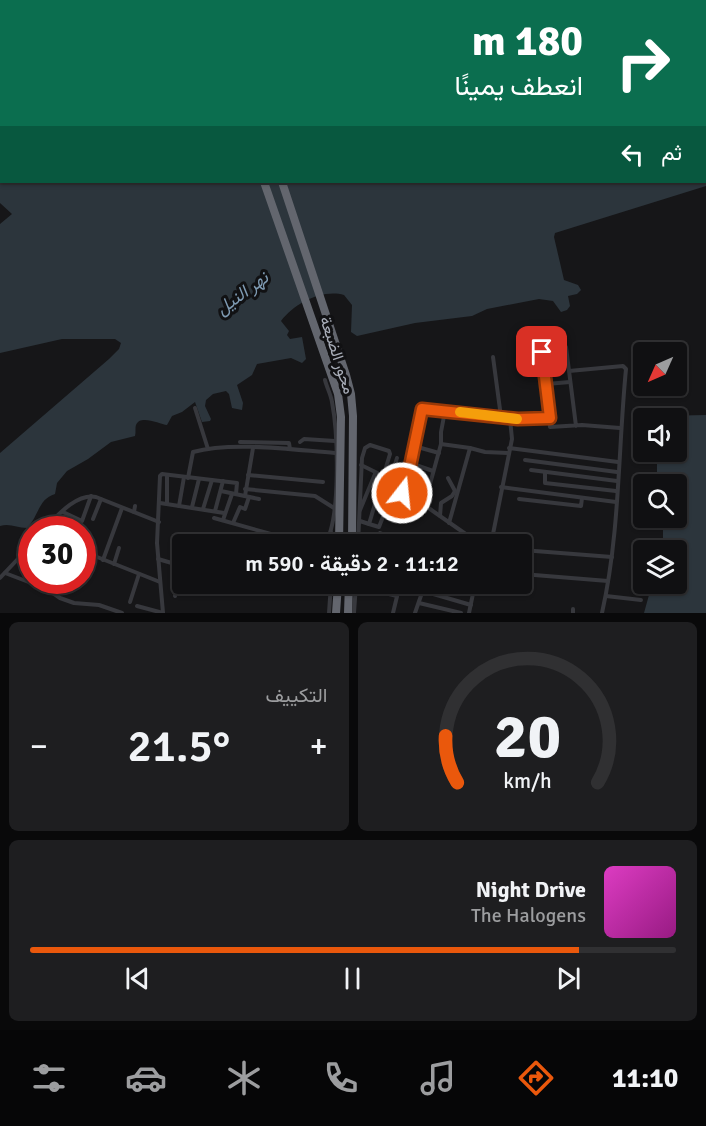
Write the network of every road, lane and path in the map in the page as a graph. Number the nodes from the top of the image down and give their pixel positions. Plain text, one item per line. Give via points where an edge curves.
1 (264, 183) edge
2 (282, 183) edge
3 (493, 357) dead end
4 (569, 371) junction
5 (325, 380) dead end
6 (570, 382) junction
7 (546, 384) junction
8 (195, 408) dead end
9 (445, 411) junction
10 (501, 417) junction
11 (510, 418) junction
12 (550, 418) junction
13 (576, 426) junction
14 (620, 428) junction
15 (335, 441) junction
16 (240, 442) dead end
17 (300, 442) dead end
18 (441, 444) junction
19 (414, 446) junction
20 (253, 448) junction
21 (470, 448) junction
22 (208, 449) junction
23 (290, 449) junction
24 (508, 451) junction
25 (335, 453) junction
26 (439, 453) junction
27 (397, 458) dead end
28 (525, 460) dead end
29 (618, 462) junction
30 (404, 463) dead end
31 (410, 464) junction
32 (361, 465) junction
33 (531, 470) dead end
34 (433, 471) junction
35 (545, 472) junction
36 (617, 472) junction
37 (408, 473) junction
38 (375, 474) junction
39 (167, 475) junction
40 (248, 475) junction
41 (186, 477) junction
42 (384, 478) junction
43 (448, 478) dead end
44 (199, 479) junction
45 (212, 480) junction
46 (390, 480) junction
47 (223, 481) junction
48 (617, 481) junction
49 (323, 482) dead end
50 (430, 482) junction
51 (396, 483) junction
52 (402, 485) junction
53 (501, 487) junction
54 (246, 489) junction
55 (221, 491) junction
56 (616, 491) junction
57 (234, 494) junction
58 (378, 495) junction
59 (91, 496) junction
60 (247, 497) junction
61 (410, 498) junction
62 (582, 498) junction
63 (101, 499) junction
64 (388, 499) junction
65 (519, 499) dead end
66 (259, 500) dead end
67 (615, 502) junction
68 (160, 503) junction
69 (167, 504) junction
70 (135, 506) dead end
71 (179, 506) junction
72 (424, 506) junction
73 (192, 507) junction
74 (122, 508) junction
75 (334, 508) junction
76 (203, 509) junction
77 (215, 511) junction
78 (360, 511) junction
79 (63, 512) junction
80 (134, 512) junction
81 (224, 513) junction
82 (59, 516) edge
83 (94, 516) edge
84 (440, 516) junction
85 (214, 518) dead end
86 (223, 520) junction
87 (360, 521) junction
88 (159, 522) junction
89 (233, 523) junction
90 (449, 523) junction
91 (369, 524) junction
92 (331, 531) junction
93 (272, 534) edge
94 (330, 534) edge
95 (331, 534) edge
96 (339, 534) edge
97 (352, 534) edge
98 (359, 534) edge
99 (465, 534) edge
100 (493, 534) edge
101 (119, 548) dead end
102 (532, 551) edge
103 (96, 557) edge
104 (612, 557) junction
105 (18, 559) edge
106 (158, 559) junction
107 (103, 560) junction
108 (172, 563) edge
109 (114, 564) junction
110 (5, 573) junction
111 (139, 574) junction
112 (532, 575) edge
113 (0, 578) edge
114 (608, 581) junction
115 (160, 582) junction
116 (330, 594) edge
117 (337, 594) edge
118 (352, 594) edge
119 (354, 594) edge
120 (390, 594) edge
121 (422, 594) edge
122 (433, 594) edge
123 (473, 594) edge
124 (397, 596) joint
125 (606, 596) junction
126 (641, 600) dead end
127 (130, 602) dead end
128 (419, 603) junction
129 (471, 605) junction
130 (137, 606) dead end
131 (122, 613) edge
132 (163, 613) edge
133 (329, 613) edge
134 (336, 613) edge
135 (348, 613) edge
136 (354, 613) edge
137 (393, 613) edge
138 (415, 613) edge
139 (461, 613) edge
140 (470, 613) edge
141 (602, 613) edge

1 - 96 highway, محور الضبعة via 338,394
2 - 97 highway, محور الضبعة via 351,394
3 - 10 street
4 - 6 street
4 - 7 street via 566,346 543,351
4 - 14 street via 625,367
5 - 15 street via 332,402
6 - 7 street
6 - 13 street
7 - 12 street
8 - 22 street
9 - 10 street
9 - 18 street
9 - 19 street via 421,410
10 - 11 street
11 - 12 street
11 - 24 street via 512,435
12 - 13 street via 551,427
13 - 14 street
14 - 29 street
15 - 17 street
15 - 25 street
16 - 23 street via 289,443
18 - 21 street
18 - 26 street
19 - 26 street
19 - 31 street
20 - 22 street
20 - 23 street
20 - 40 street
21 - 24 street
21 - 90 street
22 - 41 street via 193,452
23 - 25 street
24 - 29 street
24 - 53 street
25 - 75 street
26 - 34 street
27 - 46 street
28 - 36 street
29 - 36 street
30 - 51 street
31 - 34 street
31 - 37 street
32 - 38 street
32 - 42 street via 367,445 389,451
32 - 78 street
33 - 35 street
34 - 50 street
35 - 48 street
35 - 56 street via 545,483
36 - 48 street
37 - 50 street
37 - 52 street
38 - 42 street
38 - 78 street
39 - 41 street
39 - 68 street via 160,477
39 - 69 street
40 - 49 street
40 - 54 street
41 - 44 street
41 - 71 street
42 - 46 street
42 - 58 street
43 - 84 street via 455,491 441,503
44 - 45 street
44 - 73 street
45 - 47 street
45 - 76 street
46 - 51 street
47 - 55 street
47 - 57 street via 237,483
48 - 56 street
50 - 72 street
51 - 52 street
51 - 64 street
52 - 61 street via 401,492
53 - 62 street
53 - 100 street
54 - 60 street
54 - 75 street via 315,496
55 - 57 street
55 - 77 street
56 - 67 street
57 - 60 street
57 - 81 street
58 - 64 street
58 - 91 street
59 - 63 street
59 - 79 street
59 - 79 street via 82,521
60 - 66 street
60 - 89 street via 245,509 240,507
61 - 64 street via 406,507
61 - 72 street
62 - 65 street via 581,506
62 - 67 street
63 - 74 street
63 - 83 street
64 - 91 street via 379,527
67 - 104 street
68 - 69 street
68 - 88 street
69 - 71 street
70 - 80 street
71 - 73 street
72 - 84 street
73 - 76 street
74 - 80 street
74 - 107 street
75 - 92 street
76 - 77 street
77 - 81 street
78 - 87 street
79 - 82 street
80 - 88 street
81 - 86 street
84 - 90 street
85 - 86 street
86 - 89 street
87 - 91 street
87 - 98 street
88 - 106 street
89 - 93 street
90 - 99 street
92 - 94 street
92 - 95 street
101 - 109 street
102 - 104 street
103 - 107 street
104 - 114 street
105 - 110 street
106 - 108 street
106 - 115 street
107 - 109 street
109 - 111 street
110 - 113 street
110 - 131 street via 74,603 99,604
111 - 115 street
111 - 127 street
112 - 114 street
114 - 125 street
115 - 132 street
116 - 133 street
117 - 134 highway
118 - 135 highway
119 - 136 street
120 - 124 street
121 - 128 street
122 - 129 street
123 - 129 street
124 - 137 street
125 - 126 street
125 - 141 street
128 - 138 street
128 - 139 street
129 - 140 street
130 - 132 street

